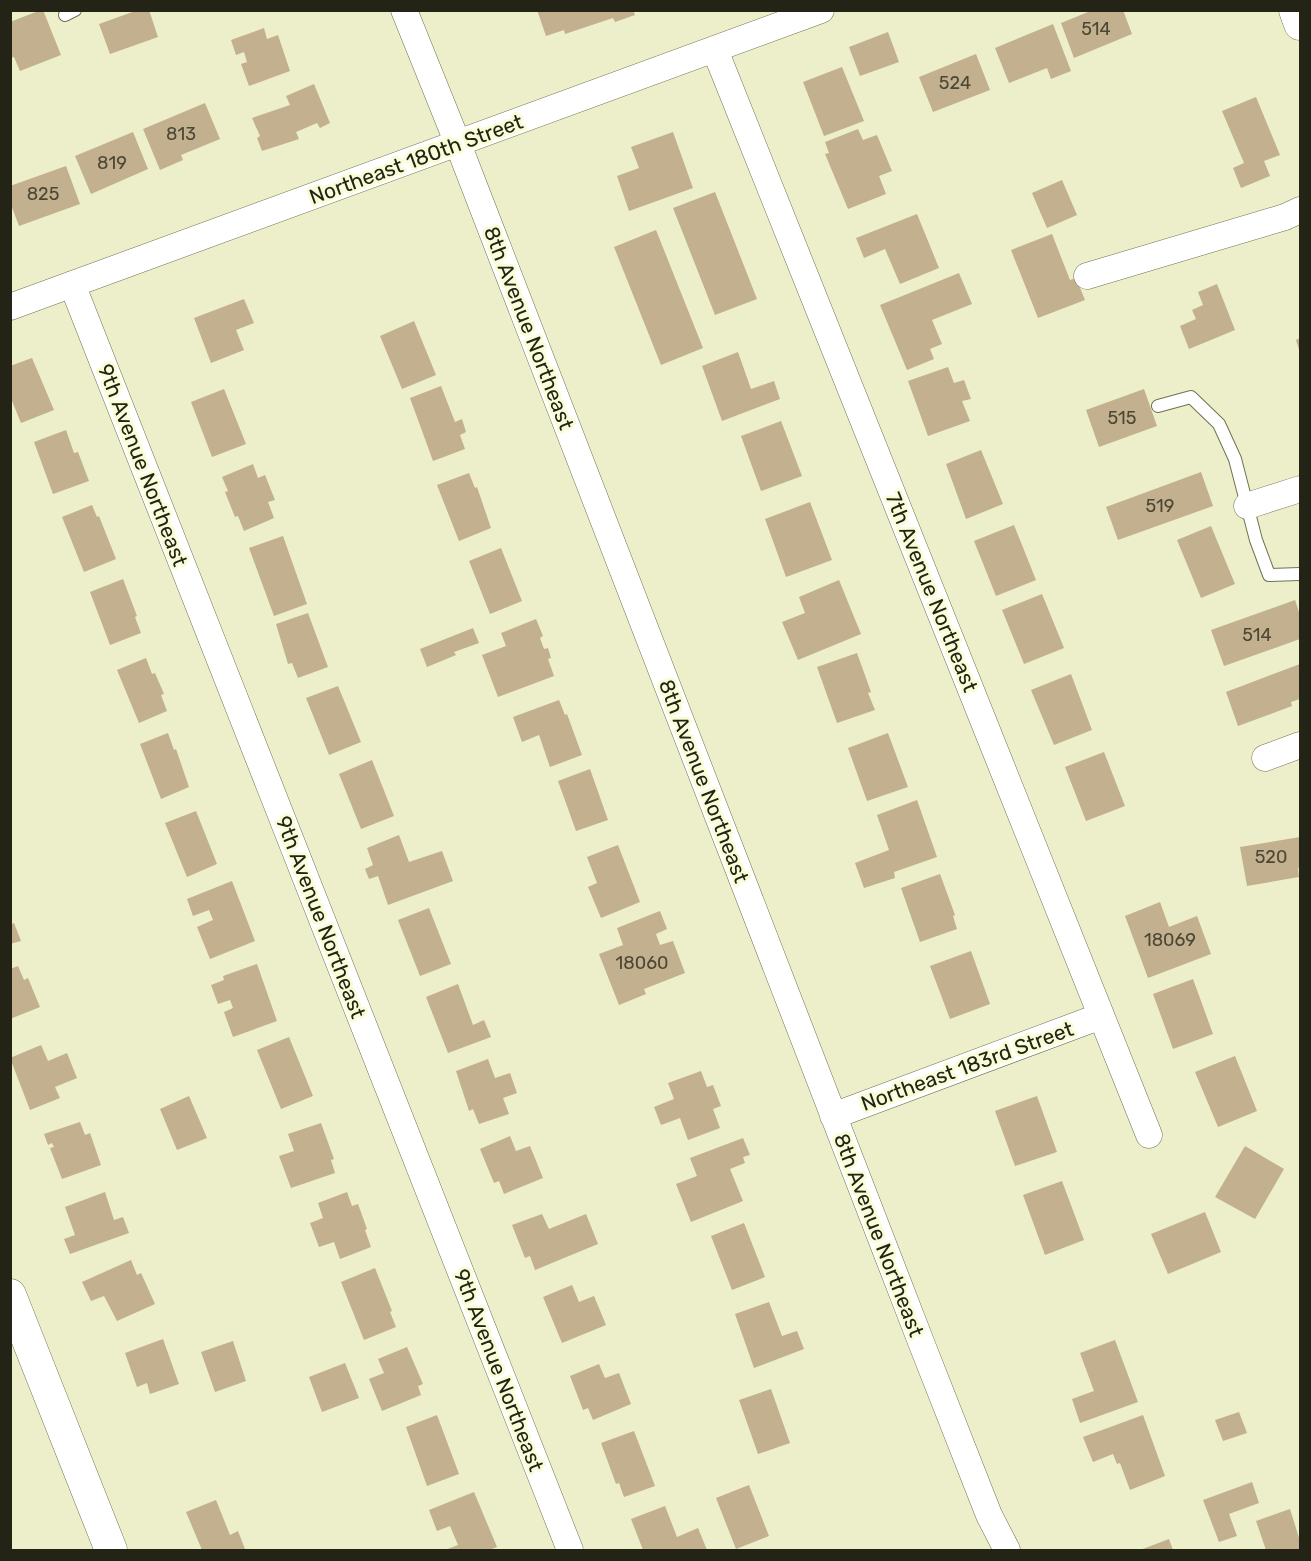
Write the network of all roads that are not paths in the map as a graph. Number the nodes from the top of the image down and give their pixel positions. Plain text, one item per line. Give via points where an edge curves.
1 (404, 10) edge
2 (821, 10) edge
3 (1295, 10) edge
4 (1300, 24) edge
5 (715, 50) junction
6 (458, 144) junction
7 (1300, 210) edge
8 (1087, 276) dead end
9 (72, 284) junction
10 (10, 307) edge
11 (1158, 406) dead end
12 (1300, 489) edge
13 (1248, 506) junction
14 (1300, 574) edge
15 (1300, 745) edge
16 (1265, 758) dead end
17 (1101, 1016) junction
18 (833, 1116) junction
19 (1149, 1135) dead end
20 (10, 1294) edge
21 (111, 1551) edge
22 (570, 1551) edge
23 (1007, 1551) edge

1 - 6 street, 8th Avenue Northeast
2 - 5 street, Northeast 180th Street
3 - 4 street
5 - 6 street, Northeast 180th Street
5 - 17 street, 7th Avenue Northeast
6 - 9 street, Northeast 180th Street
6 - 18 street, 8th Avenue Northeast
7 - 8 street
9 - 10 street, Northeast 180th Street
9 - 22 street, 9th Avenue Northeast
11 - 13 lane via 1191,397 1219,424 1235,459
12 - 13 street
13 - 14 lane via 1269,575
15 - 16 street
17 - 18 street, Northeast 183rd Street
17 - 19 street, 7th Avenue Northeast
18 - 23 street, 8th Avenue Northeast via 989,1515
20 - 21 street

